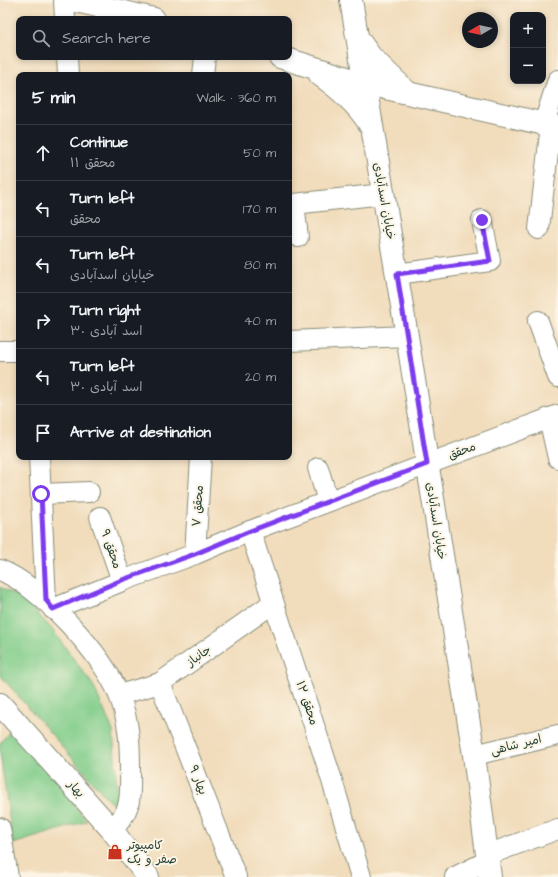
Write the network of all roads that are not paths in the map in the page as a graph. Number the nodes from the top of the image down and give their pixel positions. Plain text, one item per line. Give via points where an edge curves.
1 (64, 0) edge
2 (72, 0) edge
3 (351, 0) edge
4 (65, 16) edge
5 (141, 16) edge
6 (356, 37) junction
7 (67, 60) edge
8 (205, 60) edge
9 (289, 60) edge
10 (308, 66) junction
11 (68, 72) edge
12 (203, 72) edge
13 (558, 80) edge
14 (363, 83) junction
15 (408, 92) junction
16 (551, 125) edge
17 (371, 126) junction
18 (383, 194) junction
19 (482, 220) dead end
20 (539, 229) dead end
21 (298, 237) dead end
22 (397, 274) junction
23 (538, 321) dead end
24 (407, 336) junction
25 (292, 341) edge
26 (0, 351) edge
27 (16, 351) edge
28 (558, 377) edge
29 (554, 416) edge
30 (558, 458) edge
31 (39, 460) edge
32 (202, 460) edge
33 (427, 464) junction
34 (318, 468) dead end
35 (89, 492) dead end
36 (41, 494) junction
37 (328, 501) junction
38 (100, 517) dead end
39 (250, 531) junction
40 (195, 554) junction
41 (0, 570) edge
42 (122, 580) junction
43 (273, 603) junction
44 (49, 604) junction
45 (160, 683) junction
46 (119, 695) junction
47 (2, 713) edge
48 (558, 735) edge
49 (474, 755) junction
50 (0, 828) edge
51 (112, 830) junction
52 (558, 830) edge
53 (488, 864) edge
54 (5, 868) edge
55 (148, 877) edge
56 (236, 877) edge
57 (361, 877) edge
58 (455, 877) edge

1 - 4 street
2 - 5 main road
3 - 6 main road, خیابان اسدآبادی
6 - 14 main road, خیابان اسدآبادی
6 - 15 main road via 371,57
7 - 11 street
8 - 12 street
9 - 10 main road
10 - 14 main road
10 - 17 main road via 347,95
13 - 16 street
14 - 15 main road
14 - 17 main road, خیابان اسدآبادی
15 - 16 main road
16 - 20 street
17 - 18 main road, خیابان اسدآبادی
18 - 21 street via 294,204
18 - 22 main road, خیابان اسدآبادی
19 - 22 street via 490,261
22 - 24 main road, خیابان اسدآبادی
23 - 28 street
24 - 25 street
24 - 33 main road, خیابان اسدآبادی
26 - 27 street
29 - 30 street
29 - 33 street, محقق
31 - 36 street
32 - 40 street, محقق ۷
33 - 37 street, محقق
33 - 49 main road, خیابان اسدآبادی
34 - 37 street
35 - 36 street
36 - 44 street
37 - 39 street, محقق
38 - 42 street, محقق ۹
39 - 40 street, محقق
39 - 43 street, محقق ۱۲
40 - 42 street, محقق
41 - 44 street via 10,574
42 - 44 street, محقق
43 - 45 street, جانباز
43 - 57 street, محقق ۱۲
44 - 46 street via 82,638 106,671
45 - 46 street, جانباز
45 - 56 street, بهار ۹
46 - 51 street via 130,734 130,802 124,818
47 - 51 main road, بهار
48 - 49 street, امیر شاهی
49 - 53 main road, خیابان اسدآبادی
50 - 54 street
51 - 55 main road, بهار
52 - 53 street
53 - 58 street

